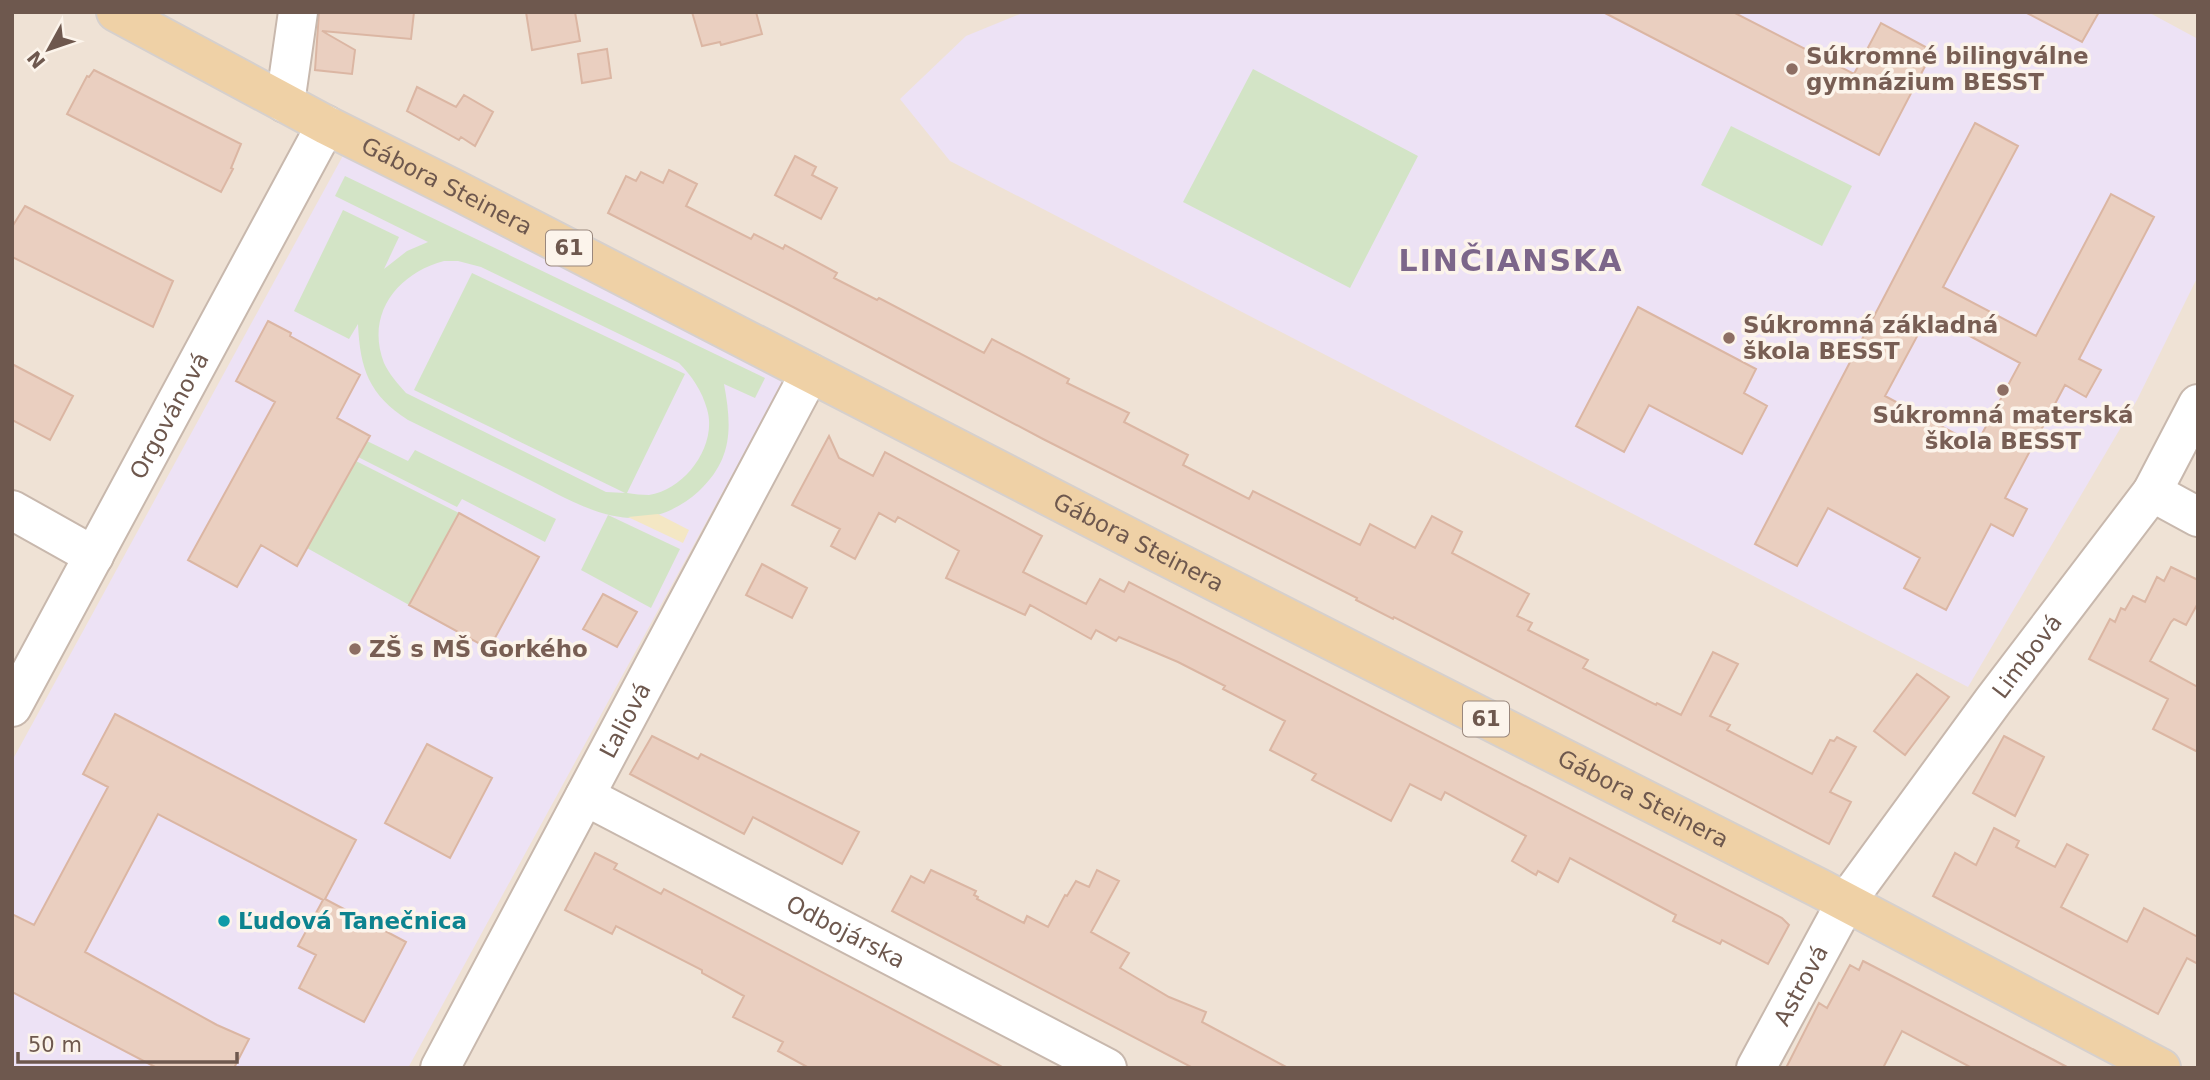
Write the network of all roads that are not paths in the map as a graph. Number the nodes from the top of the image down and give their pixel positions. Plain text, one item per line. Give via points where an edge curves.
1 (116, 12) edge
2 (298, 12) edge
3 (285, 103) junction
4 (326, 125) junction
5 (810, 373) junction
6 (2198, 404) edge
7 (2152, 492) junction
8 (12, 510) edge
9 (2198, 517) edge
10 (94, 556) junction
11 (12, 707) edge
12 (585, 796) junction
13 (1846, 902) junction
14 (440, 1068) edge
15 (1107, 1068) edge
16 (1756, 1068) edge
17 (2161, 1068) edge

1 - 3 main road, Gábora Steinera / 61
2 - 3 street
3 - 4 main road, Gábora Steinera / 61
4 - 5 main road, Gábora Steinera / 61
4 - 10 street, Orgovánová
5 - 12 street, Ľaliová
5 - 13 main road, Gábora Steinera / 61
6 - 7 street, Limbová
7 - 9 street
7 - 13 street, Limbová
8 - 10 street
10 - 11 street, Orgovánová
12 - 14 street, Ľaliová
12 - 15 street, Odbojárska
13 - 16 street, Astrová
13 - 17 main road, Gábora Steinera / 61

